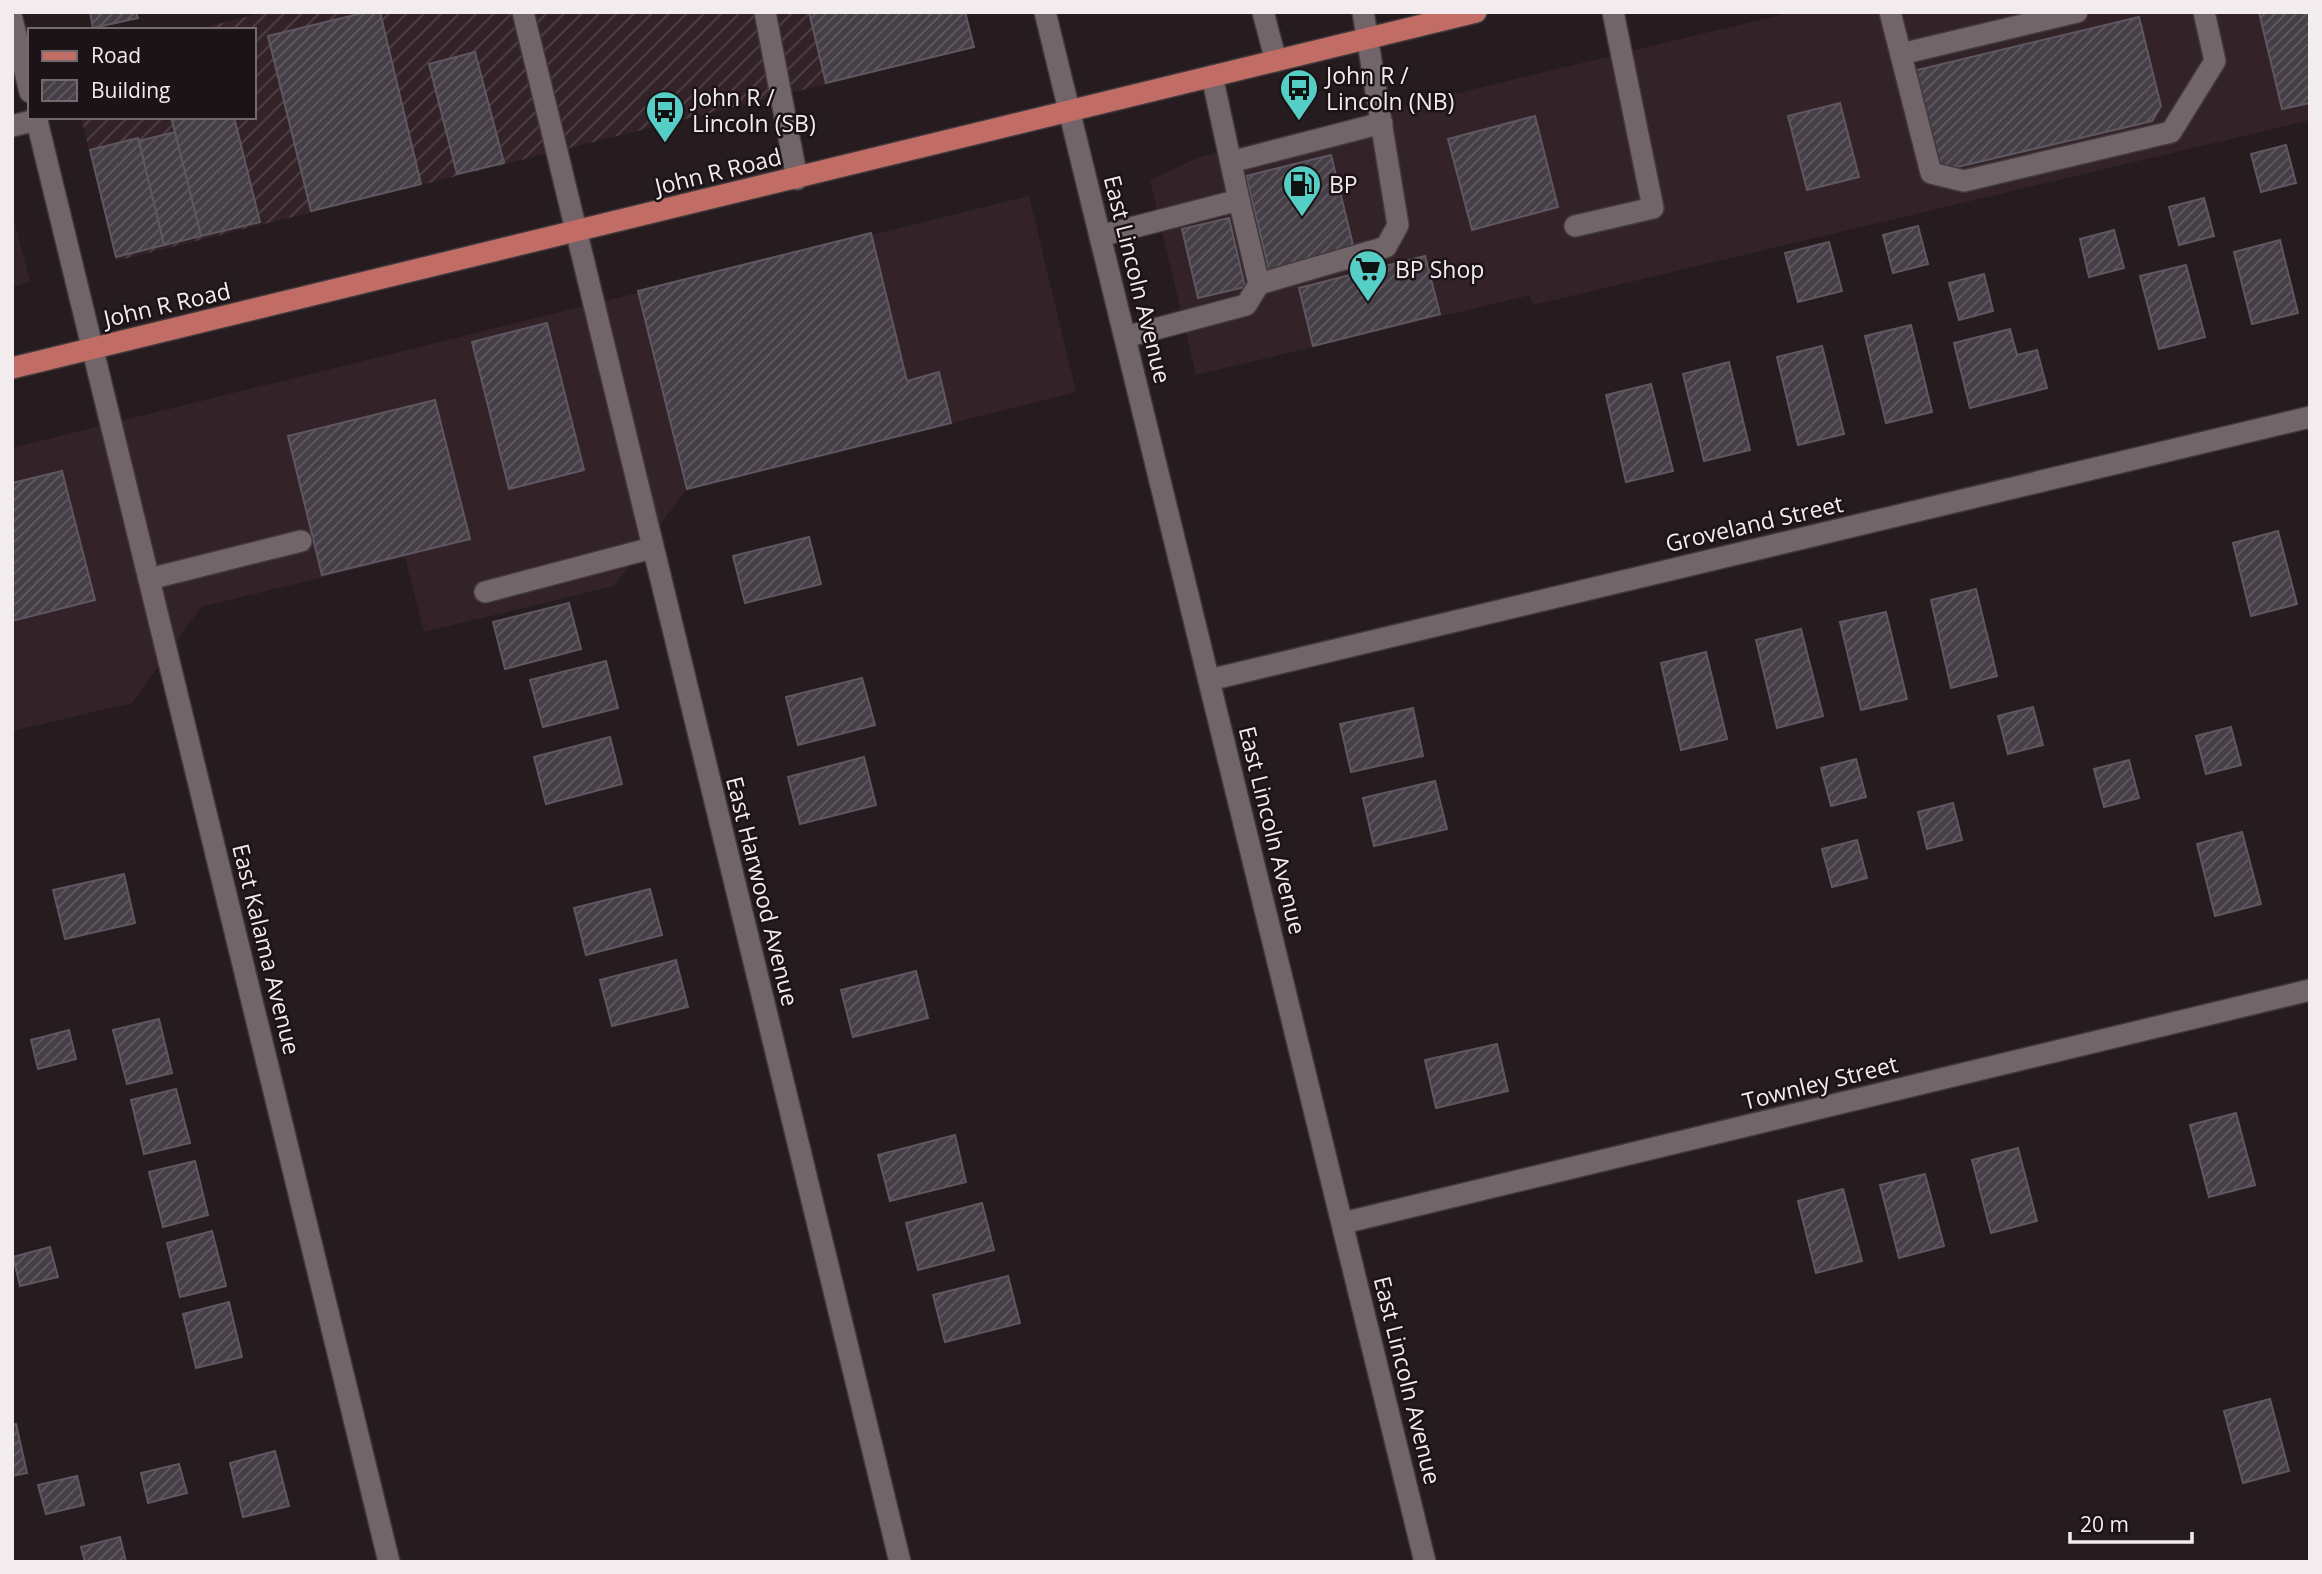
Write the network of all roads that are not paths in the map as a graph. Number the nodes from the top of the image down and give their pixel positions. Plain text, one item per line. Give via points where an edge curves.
1 (523, 12) edge
2 (765, 12) edge
3 (1045, 12) edge
4 (1263, 12) edge
5 (1363, 12) edge
6 (1476, 12) edge
7 (1613, 12) edge
8 (1890, 12) edge
9 (2077, 12) edge
10 (2204, 12) edge
11 (12, 19) edge
12 (1369, 38) junction
13 (1901, 54) junction
14 (1276, 61) junction
15 (1212, 76) junction
16 (28, 84) edge
17 (1070, 110) junction
18 (36, 119) edge
19 (1382, 123) junction
20 (12, 126) edge
21 (1231, 162) junction
22 (797, 178) junction
23 (1239, 200) junction
24 (1575, 226) dead end
25 (576, 233) junction
26 (1100, 236) junction
27 (1259, 284) junction
28 (1125, 338) junction
29 (93, 348) junction
30 (12, 368) edge
31 (2310, 417) edge
32 (301, 541) dead end
33 (652, 548) junction
34 (149, 579) junction
35 (485, 592) dead end
36 (1209, 680) junction
37 (2310, 990) edge
38 (1343, 1223) junction
39 (389, 1562) edge
40 (900, 1562) edge
41 (1425, 1562) edge

1 - 25 street, East Harwood Avenue
2 - 22 street
3 - 17 street, East Lincoln Avenue
4 - 14 street
5 - 12 street
6 - 12 main road, John R Road
7 - 24 street via 1653,208
8 - 13 street
9 - 13 street
10 - 13 street via 2215,61 2171,132 1964,181 1931,173
11 - 16 street
12 - 14 main road, John R Road
12 - 19 street
14 - 15 main road, John R Road
15 - 17 main road, John R Road
15 - 21 street
17 - 22 main road, John R Road
17 - 26 street, East Lincoln Avenue
18 - 20 street
18 - 29 street, East Kalama Avenue
19 - 21 street
19 - 27 street via 1398,225 1386,247
21 - 23 street
22 - 25 main road, John R Road
23 - 26 street
23 - 27 street
25 - 29 main road, John R Road
25 - 33 street, East Harwood Avenue
26 - 28 street, East Lincoln Avenue
27 - 28 street via 1246,305
28 - 36 street, East Lincoln Avenue
29 - 30 main road, John R Road
29 - 34 street, East Kalama Avenue
31 - 36 street, Groveland Street
32 - 34 street
33 - 35 street
33 - 40 street, East Harwood Avenue
34 - 39 street, East Kalama Avenue
36 - 38 street, East Lincoln Avenue
37 - 38 street, Townley Street
38 - 41 street, East Lincoln Avenue

